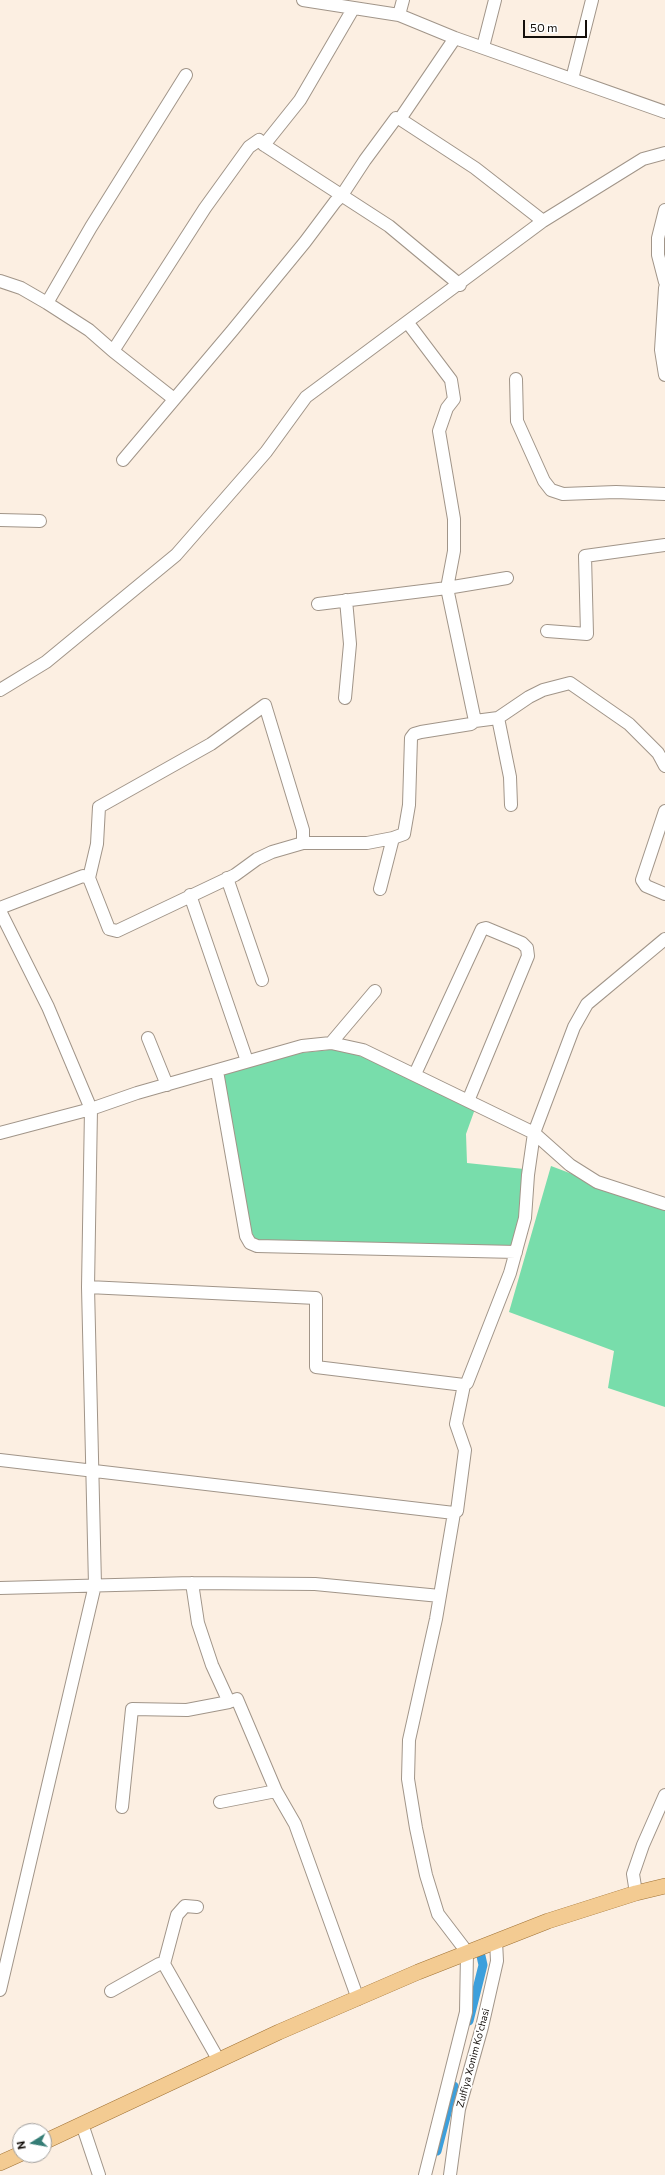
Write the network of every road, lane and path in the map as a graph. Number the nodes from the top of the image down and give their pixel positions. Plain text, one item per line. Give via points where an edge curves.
1 (303, 0) edge
2 (402, 0) edge
3 (495, 0) edge
4 (592, 0) edge
5 (330, 2) edge
6 (353, 9) junction
7 (399, 15) junction
8 (455, 38) junction
9 (483, 47) junction
10 (186, 75) dead end
11 (572, 79) junction
12 (665, 112) edge
13 (400, 119) junction
14 (264, 145) junction
15 (665, 153) edge
16 (342, 195) junction
17 (665, 210) edge
18 (543, 221) junction
19 (0, 281) edge
20 (665, 282) edge
21 (460, 285) junction
22 (665, 288) edge
23 (47, 303) junction
24 (408, 323) junction
25 (113, 351) junction
26 (663, 361) edge
27 (665, 375) edge
28 (516, 379) dead end
29 (174, 399) junction
30 (123, 460) dead end
31 (665, 494) edge
32 (0, 520) edge
33 (40, 521) dead end
34 (665, 545) edge
35 (507, 578) dead end
36 (447, 588) junction
37 (346, 600) junction
38 (318, 604) dead end
39 (547, 631) dead end
40 (0, 690) edge
41 (345, 698) dead end
42 (498, 718) junction
43 (475, 721) junction
44 (665, 766) edge
45 (511, 805) dead end
46 (665, 811) edge
47 (393, 838) junction
48 (303, 843) junction
49 (89, 878) junction
50 (226, 878) junction
51 (380, 889) dead end
52 (665, 894) edge
53 (190, 895) junction
54 (0, 908) edge
55 (0, 911) edge
56 (665, 939) edge
57 (262, 980) dead end
58 (376, 991) dead end
59 (148, 1038) dead end
60 (331, 1043) junction
61 (247, 1061) junction
62 (217, 1071) junction
63 (415, 1074) junction
64 (167, 1085) junction
65 (468, 1101) junction
66 (91, 1109) junction
67 (0, 1133) edge
68 (534, 1133) junction
69 (665, 1204) edge
70 (516, 1252) junction
71 (88, 1287) junction
72 (464, 1385) junction
73 (0, 1460) edge
74 (91, 1469) junction
75 (454, 1513) junction
76 (192, 1583) junction
77 (95, 1585) junction
78 (0, 1588) edge
79 (440, 1596) junction
80 (229, 1702) junction
81 (276, 1791) junction
82 (665, 1796) edge
83 (220, 1802) dead end
84 (122, 1807) dead end
85 (665, 1886) edge
86 (636, 1893) junction
87 (197, 1907) dead end
88 (496, 1941) junction
89 (467, 1952) junction
90 (164, 1964) junction
91 (0, 1990) edge
92 (111, 1991) dead end
93 (358, 1999) junction
94 (218, 2060) junction
95 (82, 2124) junction
96 (52, 2138) edge
97 (12, 2158) edge
98 (0, 2163) edge
99 (99, 2175) edge
100 (425, 2175) edge
101 (450, 2175) edge

1 - 5 street
2 - 7 street
3 - 9 street
4 - 11 street
5 - 6 street
6 - 7 street
6 - 14 street via 300,100
7 - 8 street
8 - 9 street
8 - 13 street
9 - 11 street
10 - 23 street
11 - 12 street
13 - 16 street via 396,118 391,123
13 - 18 street via 476,168
14 - 16 street
14 - 25 street via 259,140 249,147 180,244 133,323
15 - 18 street via 643,158
16 - 21 street via 390,226
16 - 29 street
17 - 20 street via 658,238 658,255
18 - 21 street
19 - 23 street via 21,288
21 - 24 street
22 - 26 street
23 - 25 street via 89,330
24 - 36 street via 451,380 454,398 447,408 439,431 454,519 454,552
24 - 40 street via 306,397 266,452 176,555 46,662
25 - 29 street
26 - 27 street
28 - 31 street via 516,421 544,481 551,490 563,494
29 - 30 street
32 - 33 street
34 - 39 street via 585,556 587,634
35 - 36 street
36 - 37 street
36 - 43 street
37 - 38 street
37 - 41 street via 350,644
42 - 43 street
42 - 44 street via 538,692 570,683 629,724 658,754
42 - 45 street via 510,777
43 - 47 street via 472,724 421,732 411,738 406,829 404,834
46 - 52 street via 642,880 646,886
47 - 48 street via 367,842
47 - 51 street
48 - 49 street via 303,830 265,705 211,744 99,807 98,844
48 - 50 street via 257,858
49 - 53 street via 112,931 117,931
49 - 54 street via 78,877
50 - 53 street
50 - 57 street
53 - 61 street
55 - 66 street via 48,1006
56 - 68 street via 587,1004 579,1015
58 - 60 street
59 - 64 street
60 - 61 street via 302,1046
60 - 63 street via 363,1050
61 - 62 street
62 - 64 street
62 - 70 street via 246,1236 250,1242 257,1246
63 - 65 street
63 - 65 street via 482,929 486,928 522,943 527,948 528,956
64 - 66 street
65 - 68 street
66 - 67 street
66 - 71 street
68 - 69 street via 570,1165 597,1182
68 - 70 street via 525,1218
70 - 72 street via 468,1383
71 - 72 street via 316,1298 316,1367
71 - 74 street
72 - 75 street via 456,1424 465,1450 457,1511
73 - 74 street
74 - 75 street
74 - 77 street
75 - 79 street
76 - 77 street
76 - 79 street via 315,1584
76 - 80 street via 198,1623 212,1665
77 - 78 street
77 - 91 street
79 - 89 street via 409,1740 408,1779 426,1874 438,1914
80 - 81 street via 237,1699
80 - 84 street via 187,1710 132,1709
81 - 83 street
81 - 93 street via 295,1824
82 - 86 street via 633,1874
85 - 86 main road
86 - 88 main road via 548,1921
87 - 90 street via 185,1906 177,1915
88 - 89 main road
88 - 101 street, Zulfiya Xonim Ko'chasi via 497,1961 459,2110
89 - 93 main road
89 - 100 street via 466,2012
90 - 92 street via 159,1964
90 - 94 street
93 - 94 main road
94 - 95 main road
95 - 96 main road
95 - 99 street
97 - 98 main road

